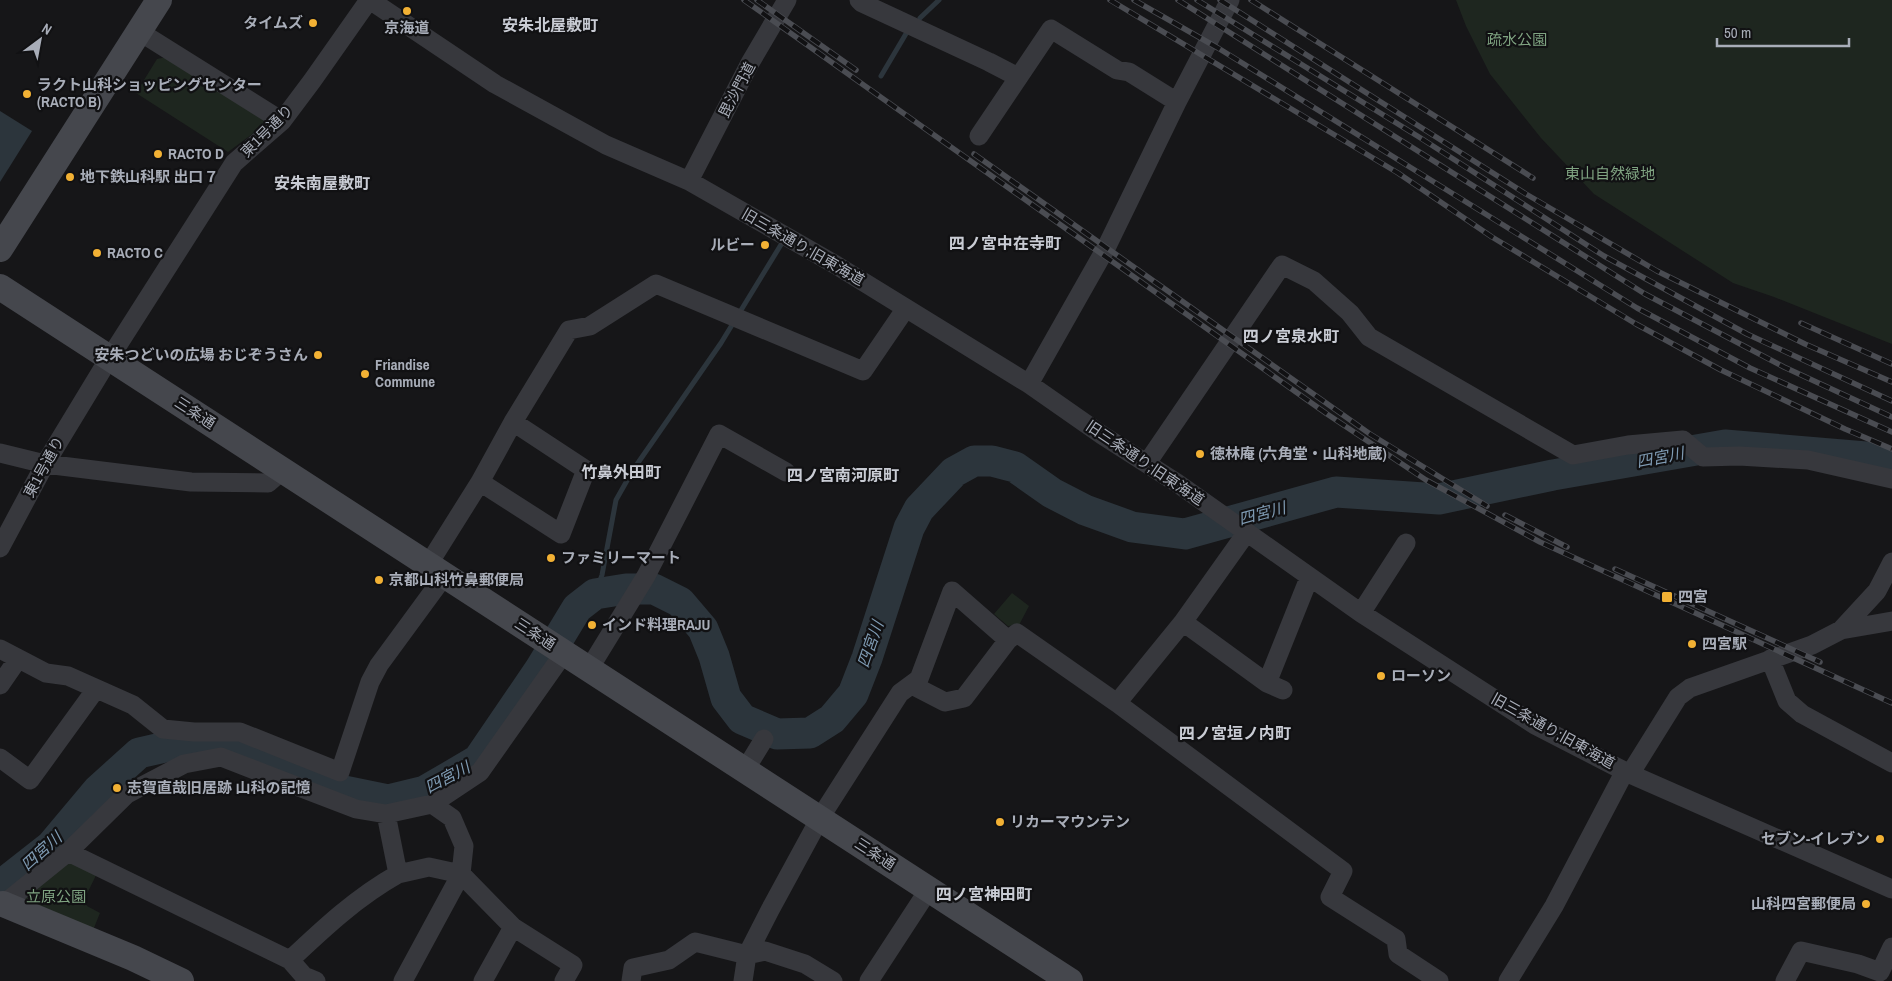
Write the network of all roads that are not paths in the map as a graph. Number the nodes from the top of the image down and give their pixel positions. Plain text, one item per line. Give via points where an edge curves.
1 (159, 0) edge
2 (369, 0) edge
3 (859, 0) edge
4 (1230, 0) edge
5 (781, 2) edge
6 (140, 32) junction
7 (1018, 78) junction
8 (1177, 102) junction
9 (282, 121) junction
10 (979, 136) dead end
11 (689, 181) junction
12 (0, 249) edge
13 (0, 286) edge
14 (906, 308) junction
15 (109, 358) junction
16 (1029, 384) junction
17 (513, 422) junction
18 (0, 453) edge
19 (1147, 463) junction
20 (45, 464) junction
21 (283, 470) junction
22 (786, 472) dead end
23 (1892, 479) edge
24 (480, 482) junction
25 (1243, 530) junction
26 (1406, 543) dead end
27 (0, 548) edge
28 (1892, 562) edge
29 (437, 570) junction
30 (1309, 578) junction
31 (1361, 613) junction
32 (1892, 621) edge
33 (1183, 622) junction
34 (1841, 630) junction
35 (1008, 640) junction
36 (557, 647) junction
37 (0, 648) edge
38 (18, 659) junction
39 (1770, 660) junction
40 (589, 669) junction
41 (0, 685) edge
42 (912, 685) junction
43 (96, 689) junction
44 (1116, 703) junction
45 (764, 739) dead end
46 (0, 758) edge
47 (1892, 762) edge
48 (745, 770) junction
49 (1628, 772) junction
50 (432, 804) junction
51 (386, 814) junction
52 (820, 818) junction
53 (68, 852) junction
54 (398, 874) junction
55 (461, 874) junction
56 (1891, 886) edge
57 (929, 889) junction
58 (2, 905) edge
59 (514, 927) junction
60 (1892, 947) edge
61 (747, 955) junction
62 (290, 960) junction
63 (1886, 976) edge
64 (182, 981) edge
65 (316, 981) edge
66 (403, 981) edge
67 (483, 981) edge
68 (564, 981) edge
69 (630, 981) edge
70 (744, 981) edge
71 (833, 981) edge
72 (869, 981) edge
73 (1070, 981) edge
74 (1439, 981) edge
75 (1508, 981) edge
76 (1785, 981) edge

1 - 6 main road
2 - 9 street, 東1号通り
2 - 11 street, 旧三条通り;旧東海道 via 495,84 606,145
3 - 7 street
4 - 8 street
5 - 11 street, 毘沙門道
6 - 9 street
6 - 12 main road
7 - 8 street via 1051,29
7 - 10 street
8 - 16 street via 1106,248
9 - 15 street, 東1号通り via 234,163
11 - 14 street, 旧三条通り;旧東海道
13 - 15 main road, 三条通
14 - 16 street, 旧三条通り;旧東海道
14 - 17 street via 863,371 656,284 590,326 568,330
15 - 20 street, 東1号通り
15 - 21 main road, 三条通
16 - 19 street, 旧三条通り;旧東海道
17 - 24 street
17 - 24 street via 586,470 561,534
18 - 20 street
19 - 23 street via 1282,265 1314,281 1350,313 1369,337 1573,455 1683,440 1704,457 1808,460
19 - 25 street, 旧三条通り;旧東海道
20 - 21 street via 190,482 268,483
20 - 27 street, 東1号通り
21 - 29 main road, 三条通
22 - 40 street via 719,434 646,576
24 - 29 street
25 - 30 street, 旧三条通り;旧東海道
25 - 33 street
26 - 31 street
28 - 34 street via 1877,591
29 - 36 main road, 三条通
29 - 43 street via 370,682 340,772 240,732 163,729 133,705
30 - 31 street, 旧三条通り;旧東海道
30 - 33 street via 1275,686
31 - 49 street, 旧三条通り;旧東海道 via 1534,725
32 - 34 street
33 - 44 street
34 - 39 street via 1812,645
35 - 42 street via 964,698 946,702
35 - 42 street via 952,591 919,679
35 - 44 street via 1017,633
36 - 40 main road, 三条通
36 - 50 street via 480,772
37 - 38 street
38 - 41 street
38 - 43 street via 46,673 68,676
39 - 47 street via 1787,701 1802,714
39 - 49 street via 1690,688 1678,697
40 - 48 main road, 三条通
42 - 52 street via 900,693
43 - 46 street via 30,780
44 - 74 street via 1343,871 1330,898 1396,939 1398,954
45 - 48 street
48 - 52 main road, 三条通
49 - 56 street, 旧三条通り;旧東海道
49 - 75 street via 1554,906
50 - 51 street
50 - 55 street via 452,818 464,846
51 - 53 street via 356,809 221,757 184,764 127,794
51 - 54 street
52 - 57 main road, 三条通
52 - 61 street
53 - 58 street
53 - 62 street
54 - 55 street via 429,867
54 - 62 street via 337,916
55 - 59 street
55 - 66 street
57 - 72 street
57 - 73 main road, 三条通
58 - 64 main road
59 - 67 street
59 - 68 street via 572,965
60 - 63 street
61 - 69 street via 695,942 669,960 633,968
61 - 70 street
61 - 71 street via 764,952 805,964
62 - 65 street via 304,976
63 - 76 street via 1858,964 1801,951

